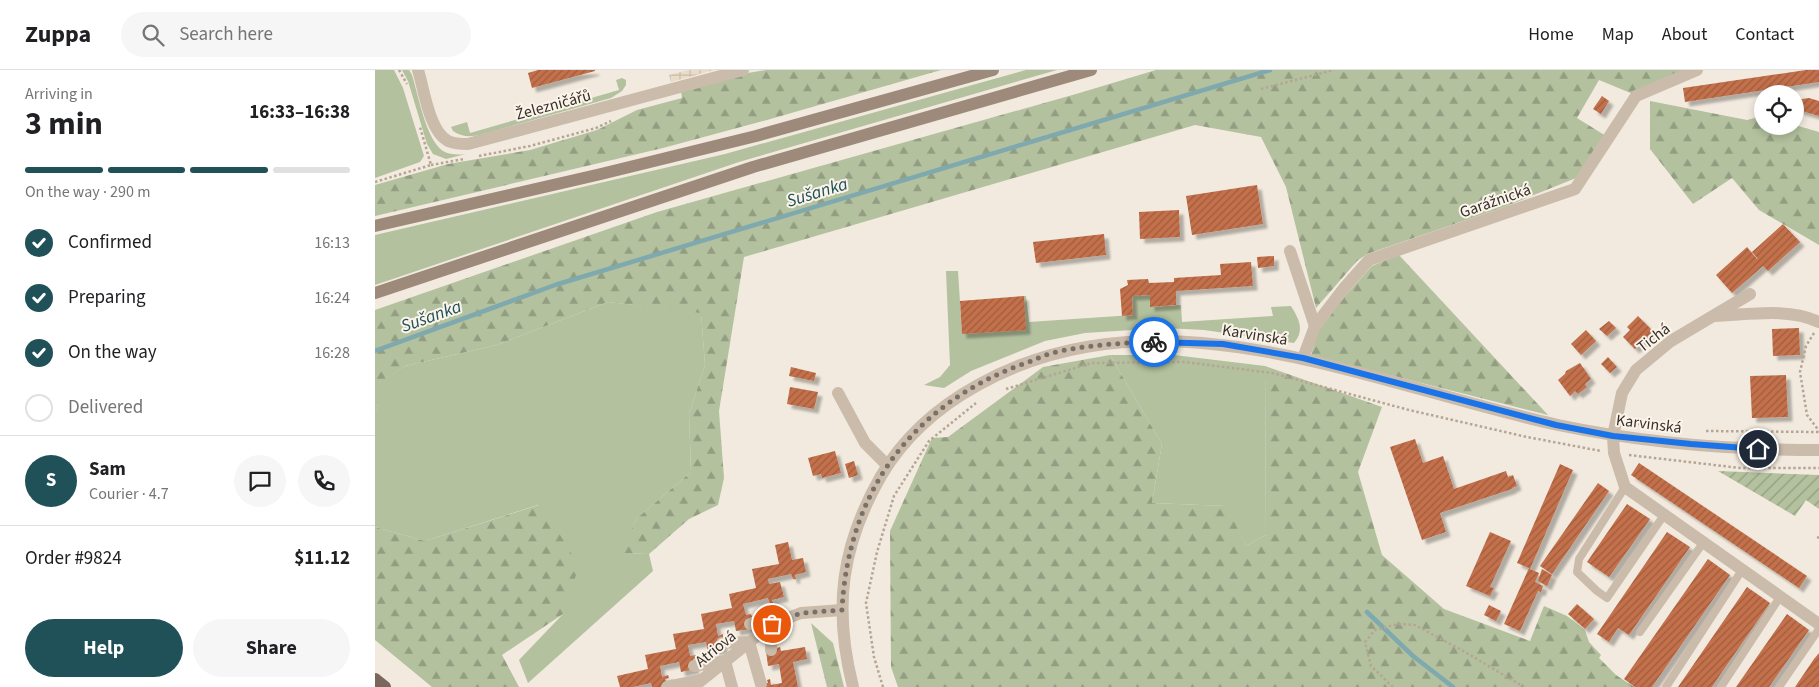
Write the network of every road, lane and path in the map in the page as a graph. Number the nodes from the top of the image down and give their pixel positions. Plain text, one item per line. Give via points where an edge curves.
1 (399, 70) edge
2 (418, 70) edge
3 (743, 70) edge
4 (993, 70) edge
5 (1091, 70) edge
6 (1334, 70) edge
7 (1697, 70) edge
8 (1261, 89) dead end
9 (409, 92) dead end
10 (417, 120) dead end
11 (375, 182) edge
12 (375, 226) edge
13 (1290, 251) dead end
14 (375, 293) edge
15 (1750, 294) dead end
16 (1712, 317) junction
17 (1315, 326) junction
18 (1817, 326) edge
19 (1303, 358) junction
20 (1003, 390) dead end
21 (838, 393) dead end
22 (979, 401) dead end
23 (1635, 423) dead end
24 (1681, 429) dead end
25 (1699, 431) dead end
26 (1819, 432) edge
27 (1613, 436) junction
28 (1819, 450) edge
29 (1613, 453) junction
30 (887, 465) junction
31 (1819, 468) edge
32 (1625, 488) junction
33 (1664, 515) junction
34 (1703, 543) junction
35 (1742, 570) junction
36 (1780, 597) junction
37 (842, 610) junction
38 (749, 624) dead end
39 (772, 624) junction
40 (1819, 624) edge
41 (1819, 628) edge
42 (1640, 632) dead end
43 (749, 642) junction
44 (722, 643) dead end
45 (771, 650) dead end
46 (725, 661) junction
47 (694, 666) dead end
48 (375, 679) edge
49 (700, 684) edge
50 (761, 684) dead end
51 (385, 687) edge
52 (667, 687) edge
53 (732, 687) edge
54 (853, 687) edge
55 (883, 687) edge
56 (1393, 687) edge
57 (1524, 687) edge
58 (1665, 687) edge
59 (1721, 687) edge
60 (1779, 687) edge

1 - 9 path
2 - 3 street, Železničářů via 441,136 458,144 467,144
4 - 12 main road via 756,136
5 - 14 main road via 753,167
6 - 8 path
7 - 17 street, Garážnická via 1636,96 1575,189 1369,260
10 - 11 path via 431,165
13 - 17 street
15 - 16 street, Tichá
16 - 18 street via 1790,314 1811,318
16 - 27 street, Tichá via 1671,341 1636,370 1622,393
17 - 19 street, Garážnická
18 - 26 path via 1806,346 1800,372 1807,415
19 - 27 street, Karvinská via 1556,425
19 - 30 street, Karvinská via 1223,344 1166,342 1107,344 1052,354 998,374 959,395 921,425
20 - 29 path via 1091,363 1185,362 1272,373 1409,410
21 - 30 street via 865,443
22 - 55 path via 929,441 895,496 877,552 866,603 874,657
23 - 24 path
25 - 26 path
27 - 28 street, Karvinská via 1774,450
27 - 29 street, Tichá
29 - 31 path via 1740,468
29 - 32 street, Tichá
30 - 37 street, Karvinská via 866,502 849,549
32 - 33 street
32 - 33 lane via 1579,559 1577,572 1607,598
33 - 34 street
34 - 35 street
34 - 42 lane
35 - 36 street
35 - 58 lane
36 - 40 street
36 - 59 lane
37 - 39 street, Atriová via 801,613
37 - 54 street, Karvinská via 846,660
38 - 39 street
39 - 43 street, Atriová
39 - 45 street
41 - 60 lane
43 - 44 street
43 - 46 street, Atriová
43 - 50 street
46 - 47 street
46 - 49 street, Atriová
46 - 53 street
48 - 51 main road
49 - 52 street
56 - 57 path via 1371,666 1365,642 1375,630 1398,624 1415,625

